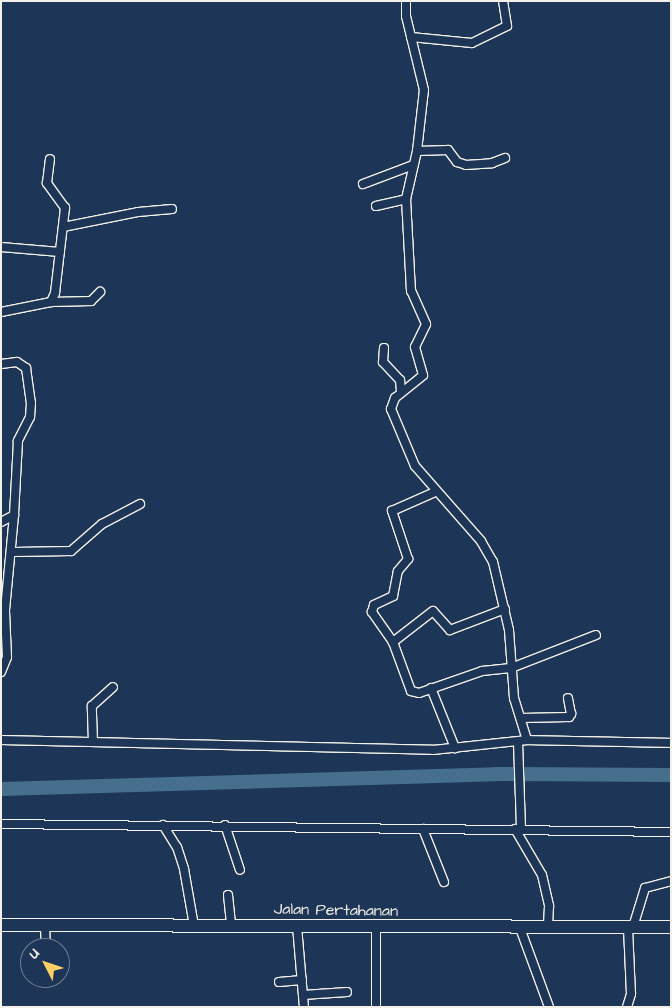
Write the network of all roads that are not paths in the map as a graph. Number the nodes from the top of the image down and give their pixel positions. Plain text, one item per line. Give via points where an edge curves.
1 (406, 1) edge
2 (503, 1) edge
3 (411, 37) junction
4 (417, 151) junction
5 (50, 158) dead end
6 (505, 158) dead end
7 (413, 165) junction
8 (362, 184) dead end
9 (406, 199) junction
10 (376, 206) dead end
11 (172, 209) dead end
12 (63, 227) junction
13 (1, 247) edge
14 (60, 252) junction
15 (100, 292) dead end
16 (51, 302) junction
17 (1, 312) edge
18 (384, 348) dead end
19 (1, 364) edge
20 (401, 392) junction
21 (435, 492) junction
22 (140, 504) dead end
23 (14, 516) junction
24 (1, 522) edge
25 (13, 552) junction
26 (505, 609) junction
27 (3, 611) edge
28 (596, 634) dead end
29 (393, 642) junction
30 (511, 668) junction
31 (2, 669) edge
32 (113, 687) dead end
33 (432, 688) junction
34 (568, 698) dead end
35 (521, 718) junction
36 (1, 740) edge
37 (523, 741) junction
38 (94, 742) junction
39 (671, 743) edge
40 (455, 748) junction
41 (1, 824) edge
42 (163, 825) junction
43 (225, 826) junction
44 (423, 829) junction
45 (518, 829) junction
46 (671, 832) edge
47 (240, 870) dead end
48 (671, 881) edge
49 (444, 882) dead end
50 (228, 895) dead end
51 (1, 925) edge
52 (232, 925) junction
53 (45, 926) junction
54 (194, 926) junction
55 (297, 926) junction
56 (376, 927) junction
57 (548, 927) junction
58 (631, 927) junction
59 (671, 927) edge
60 (520, 928) junction
61 (46, 938) edge
62 (302, 980) junction
63 (279, 982) dead end
64 (347, 992) dead end
65 (303, 995) junction
66 (304, 1007) edge
67 (376, 1007) edge
68 (549, 1007) edge
69 (627, 1007) edge

1 - 3 street
2 - 3 street via 507,26 472,43
3 - 4 street via 424,90
4 - 6 street via 448,150 457,162 466,165 492,163
4 - 7 street
5 - 12 street via 47,182 65,206
7 - 8 street
7 - 9 street
9 - 10 street
9 - 20 street via 411,292 426,324 415,347 424,375
11 - 12 street via 138,212
12 - 14 street
13 - 14 street
14 - 16 street
15 - 16 street via 90,302
16 - 17 street
18 - 20 street via 382,362 400,380
19 - 23 street via 17,362 26,368 31,403 30,417 18,442
20 - 21 street via 392,403 393,416 412,460
21 - 26 street via 480,541 493,562
21 - 29 street via 392,511 408,559 398,571 393,596 374,605 372,612
22 - 25 street via 102,524 71,551
23 - 24 street
23 - 25 street
25 - 27 street
26 - 29 street via 450,630 433,610
26 - 30 street
27 - 31 street via 8,657
28 - 30 street
29 - 33 street via 411,691
30 - 33 street via 482,671
30 - 35 street via 514,698
32 - 38 street via 92,706
33 - 40 street
34 - 35 street via 569,717
35 - 37 street
36 - 38 street
37 - 39 street
37 - 40 street
37 - 45 street
38 - 40 street via 274,748
41 - 42 street
42 - 43 street
42 - 54 street via 184,869
43 - 44 street
43 - 47 street
44 - 45 street
44 - 49 street
45 - 46 street via 569,834
45 - 57 street via 544,881 549,906
48 - 58 street via 645,888
50 - 52 street
51 - 53 highway, Jalan Pertahanan
52 - 54 highway, Jalan Pertahanan
52 - 55 highway, Jalan Pertahanan
53 - 54 highway, Jalan Pertahanan
53 - 61 street
55 - 56 highway, Jalan Pertahanan
55 - 62 street
56 - 60 highway, Jalan Pertahanan
56 - 67 street
57 - 58 highway, Jalan Pertahanan
57 - 60 highway, Jalan Pertahanan
58 - 59 highway, Jalan Pertahanan
58 - 69 street via 631,994
60 - 68 street
62 - 63 street
62 - 65 street
64 - 65 street
65 - 66 street

